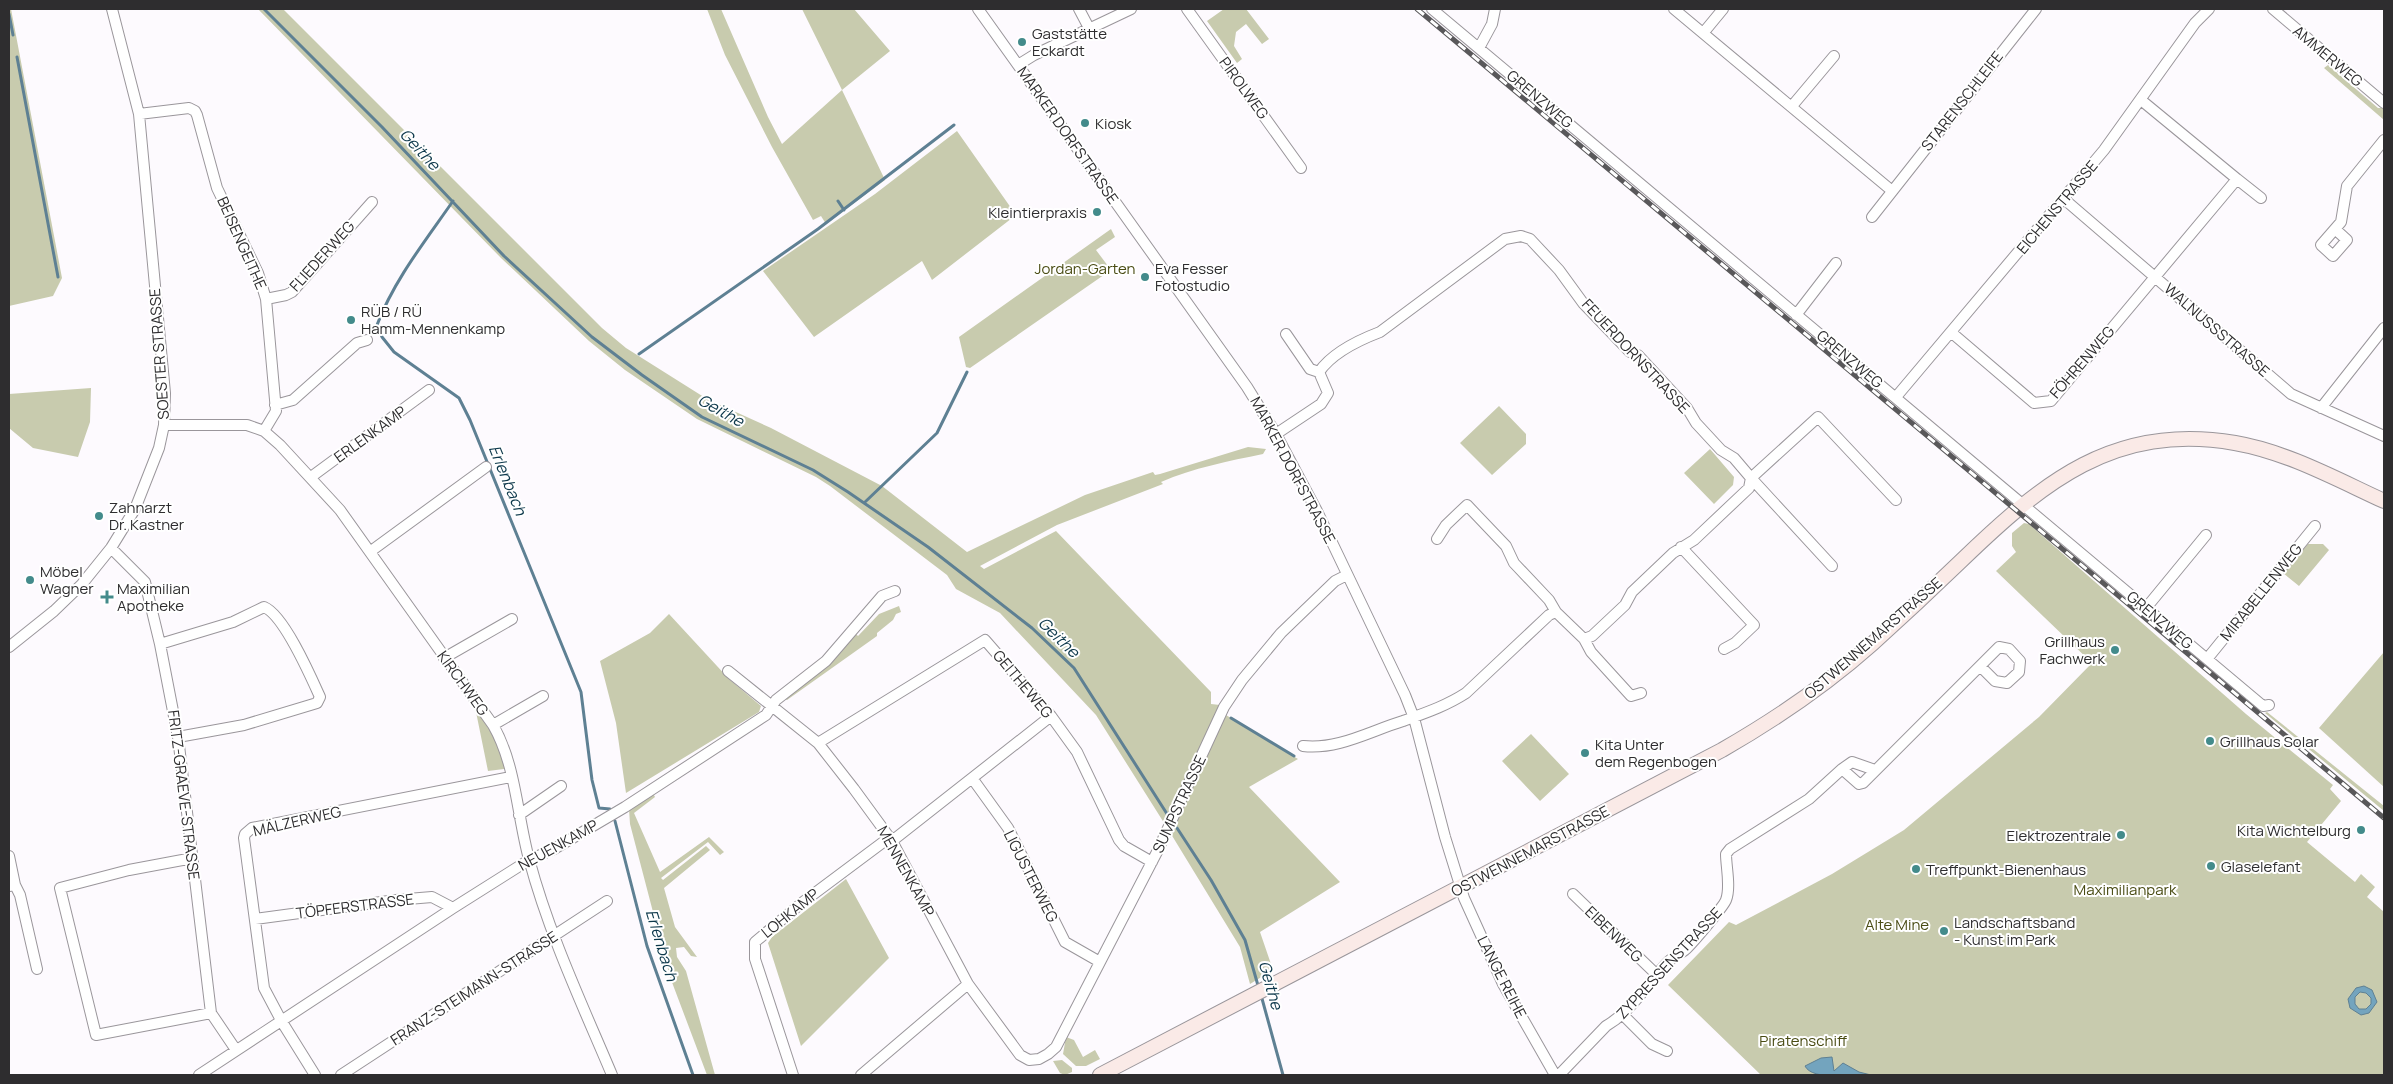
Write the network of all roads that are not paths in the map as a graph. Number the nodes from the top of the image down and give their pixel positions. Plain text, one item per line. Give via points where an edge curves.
1 (112, 9) edge
2 (978, 9) edge
3 (1079, 9) edge
4 (1131, 9) edge
5 (1187, 9) edge
6 (1432, 9) edge
7 (1496, 9) edge
8 (1674, 9) edge
9 (1722, 9) edge
10 (2208, 9) edge
11 (2273, 9) edge
12 (2034, 10) edge
13 (1089, 28) junction
14 (1704, 32) junction
15 (1479, 48) junction
16 (1834, 56) dead end
17 (1018, 65) junction
18 (2141, 100) junction
19 (2384, 103) edge
20 (1792, 106) junction
21 (139, 114) junction
22 (2384, 140) edge
23 (1301, 168) dead end
24 (2237, 179) junction
25 (1892, 190) junction
26 (2261, 198) dead end
27 (2064, 199) junction
28 (372, 202) dead end
29 (1872, 217) dead end
30 (2335, 229) dead end
31 (1836, 263) dead end
32 (2156, 276) junction
33 (266, 299) junction
34 (1796, 315) junction
35 (2384, 328) edge
36 (1952, 333) junction
37 (1286, 334) dead end
38 (367, 340) dead end
39 (1319, 372) junction
40 (429, 390) dead end
41 (1896, 397) junction
42 (275, 405) junction
43 (2321, 408) junction
44 (164, 425) junction
45 (264, 431) junction
46 (1276, 434) junction
47 (2384, 436) edge
48 (486, 467) dead end
49 (311, 477) junction
50 (1751, 478) junction
51 (1896, 500) dead end
52 (2384, 501) edge
53 (2024, 503) junction
54 (2315, 526) dead end
55 (2206, 535) dead end
56 (1436, 539) dead end
57 (1681, 547) junction
58 (111, 548) junction
59 (371, 552) junction
60 (1832, 566) dead end
61 (1347, 575) junction
62 (895, 591) dead end
63 (2146, 608) junction
64 (1556, 612) junction
65 (512, 619) dead end
66 (1584, 639) junction
67 (160, 644) junction
68 (9, 647) edge
69 (1724, 649) dead end
70 (444, 658) junction
71 (2207, 659) junction
72 (1981, 667) dead end
73 (728, 671) dead end
74 (1641, 693) dead end
75 (543, 696) dead end
76 (2269, 705) dead end
77 (773, 708) junction
78 (1051, 716) junction
79 (1414, 718) junction
80 (492, 725) junction
81 (178, 737) junction
82 (818, 743) junction
83 (1303, 746) dead end
84 (1842, 769) junction
85 (1875, 770) junction
86 (511, 777) junction
87 (972, 778) junction
88 (561, 786) dead end
89 (519, 815) junction
90 (891, 839) junction
91 (9, 856) edge
92 (193, 858) junction
93 (529, 860) junction
94 (1152, 862) junction
95 (1459, 882) junction
96 (12, 885) edge
97 (1573, 894) dead end
98 (607, 901) dead end
99 (453, 908) junction
100 (255, 919) junction
101 (554, 935) junction
102 (1100, 962) junction
103 (37, 969) dead end
104 (1656, 974) junction
105 (968, 984) junction
106 (212, 1013) junction
107 (1622, 1014) junction
108 (282, 1022) junction
109 (236, 1050) junction
110 (1667, 1050) dead end
111 (1043, 1058) joint
112 (198, 1075) edge
113 (315, 1075) edge
114 (341, 1075) edge
115 (612, 1075) edge
116 (793, 1075) edge
117 (861, 1075) edge
118 (1100, 1075) edge
119 (1555, 1075) edge
120 (1559, 1075) edge

1 - 21 street, SOESTER STRASSE
2 - 17 street, MARKER DORFSTRASSE
3 - 13 street
4 - 13 street
5 - 23 street, PIROLWEG
6 - 15 street, GRENZWEG
7 - 15 street
8 - 14 street
9 - 14 street
10 - 18 street, EICHENSTRASSE
11 - 19 street, AMMERWEG
12 - 25 street, STARENSCHLEIFE
13 - 17 street
14 - 20 street
15 - 34 street, GRENZWEG
16 - 20 street
17 - 46 street, MARKER DORFSTRASSE via 1247,387
18 - 24 street
18 - 27 street, EICHENSTRASSE
20 - 25 street
21 - 33 street, BEISENGEITHE via 189,108 195,111 217,188 258,272
21 - 44 street, SOESTER STRASSE via 165,393
22 - 30 street via 2347,186 2344,214
24 - 26 street
24 - 32 street, FÖHRENWEG
25 - 29 street, STARENSCHLEIFE
27 - 32 street, WALNUSSSTRASSE
27 - 36 street, EICHENSTRASSE
28 - 33 street, FLIEDERWEG via 292,292
31 - 34 street
32 - 36 street, FÖHRENWEG via 2051,400 2043,403 2034,403
32 - 43 street, WALNUSSSTRASSE via 2291,394
33 - 42 street, BEISENGEITHE
34 - 41 street, GRENZWEG
35 - 43 street
36 - 41 street, EICHENSTRASSE
37 - 39 street via 1310,369
38 - 42 street via 357,343 293,400
39 - 46 street via 1328,392 1326,398
39 - 50 street, FEUERDORNSTRASSE via 1329,361 1359,340 1380,332 1505,239 1521,236 1530,239 1559,270 1583,303 1630,352 1638,355 1688,408 1696,423
40 - 49 street, ERLENKAMP
41 - 53 street, GRENZWEG
42 - 45 street, BEISENGEITHE via 276,411
43 - 47 street, WALNUSSSTRASSE
44 - 45 street, KIRCHWEG via 247,425
44 - 58 street, SOESTER STRASSE via 146,484
45 - 49 street, KIRCHWEG
46 - 61 street, MARKER DORFSTRASSE
48 - 59 street
49 - 59 street, KIRCHWEG
50 - 51 street via 1818,417
50 - 57 street via 1749,488 1694,540
50 - 60 street, FEUERDORNSTRASSE
52 - 53 street, OSTWENNEMARSTRASSE via 2295,461 2250,446 2184,439 2128,447 2100,456 2064,474
53 - 63 street, GRENZWEG
53 - 95 street, OSTWENNEMARSTRASSE via 1870,645 1785,712 1722,750
54 - 71 street, MIRABELLENWEG
55 - 63 street
56 - 64 street via 1467,505 1506,546 1514,563
57 - 66 street via 1632,592 1618,612 1592,636
57 - 69 street via 1754,624
58 - 67 street, FRITZ-GRAEVE-STRASSE via 145,582
58 - 68 street, SOESTER STRASSE via 65,600
59 - 70 street, KIRCHWEG
61 - 79 street, MARKER DORFSTRASSE
61 - 94 street, SUMPSTRASSE via 1298,616 1242,680 1222,712
62 - 77 street, NEUENKAMP via 882,596 826,661 776,700
63 - 71 street, GRENZWEG
64 - 66 street
64 - 79 street via 1466,693
65 - 70 street
66 - 74 street via 1591,652 1631,696
67 - 81 street, FRITZ-GRAEVE-STRASSE
67 - 81 street via 233,622 264,607 275,614 283,626 320,697 317,703 270,718
70 - 80 street, KIRCHWEG
71 - 76 street, GRENZWEG via 2263,706
72 - 85 street
73 - 77 street, MENNENKAMP
75 - 80 street
77 - 82 street, MENNENKAMP
77 - 93 street, NEUENKAMP via 625,808
78 - 82 street, GEITHEWEG via 985,640
78 - 87 street, LOHKAMP
78 - 94 street, GEITHEWEG via 1077,752 1119,840
79 - 83 street via 1356,739 1318,748
79 - 95 street, MARKER DORFSTRASSE
80 - 86 street, KIRCHWEG via 508,758
81 - 92 street, FRITZ-GRAEVE-STRASSE
82 - 90 street, MENNENKAMP
84 - 85 street via 1852,762
84 - 85 street via 1859,784
84 - 104 street, ZYPRESSENSTRASSE via 1816,794 1730,849 1726,854 1726,902 1684,950 1674,955
86 - 89 street, KIRCHWEG
86 - 100 street, MÄLZERWEG via 248,830 244,838
87 - 90 street, LOHKAMP
87 - 102 street, LIGUSTERWEG via 1008,828 1065,942
88 - 89 street
89 - 93 street, KIRCHWEG
90 - 105 street, MENNENKAMP
90 - 116 street, LOHKAMP via 808,898 755,942 755,959
91 - 96 street
92 - 106 street, FRITZ-GRAEVE-STRASSE
92 - 106 street via 60,888 96,1036
93 - 99 street, NEUENKAMP
93 - 101 street, KIRCHWEG
94 - 102 street, SUMPSTRASSE
95 - 118 street, OSTWENNEMARSTRASSE
95 - 119 street, LANGE REIHE via 1503,984
96 - 103 street via 20,895
97 - 104 street, EIBENWEG
98 - 101 street, FRANZ-STEIMANN-STRASSE
99 - 100 street, TÖPFERSTRASSE via 432,897
99 - 108 street, NEUENKAMP
100 - 108 street, MÄLZERWEG via 264,988
101 - 114 street, FRANZ-STEIMANN-STRASSE
101 - 115 street, KIRCHWEG
102 - 111 street, SUMPSTRASSE via 1056,1047
104 - 107 street, ZYPRESSENSTRASSE via 1652,983
105 - 111 street, MENNENKAMP via 1020,1055 1029,1060
105 - 117 street
106 - 109 street, FRITZ-GRAEVE-STRASSE
107 - 110 street via 1652,1044
107 - 120 street, ZYPRESSENSTRASSE via 1606,1026
108 - 109 street, NEUENKAMP
108 - 113 street
109 - 112 street, NEUENKAMP

